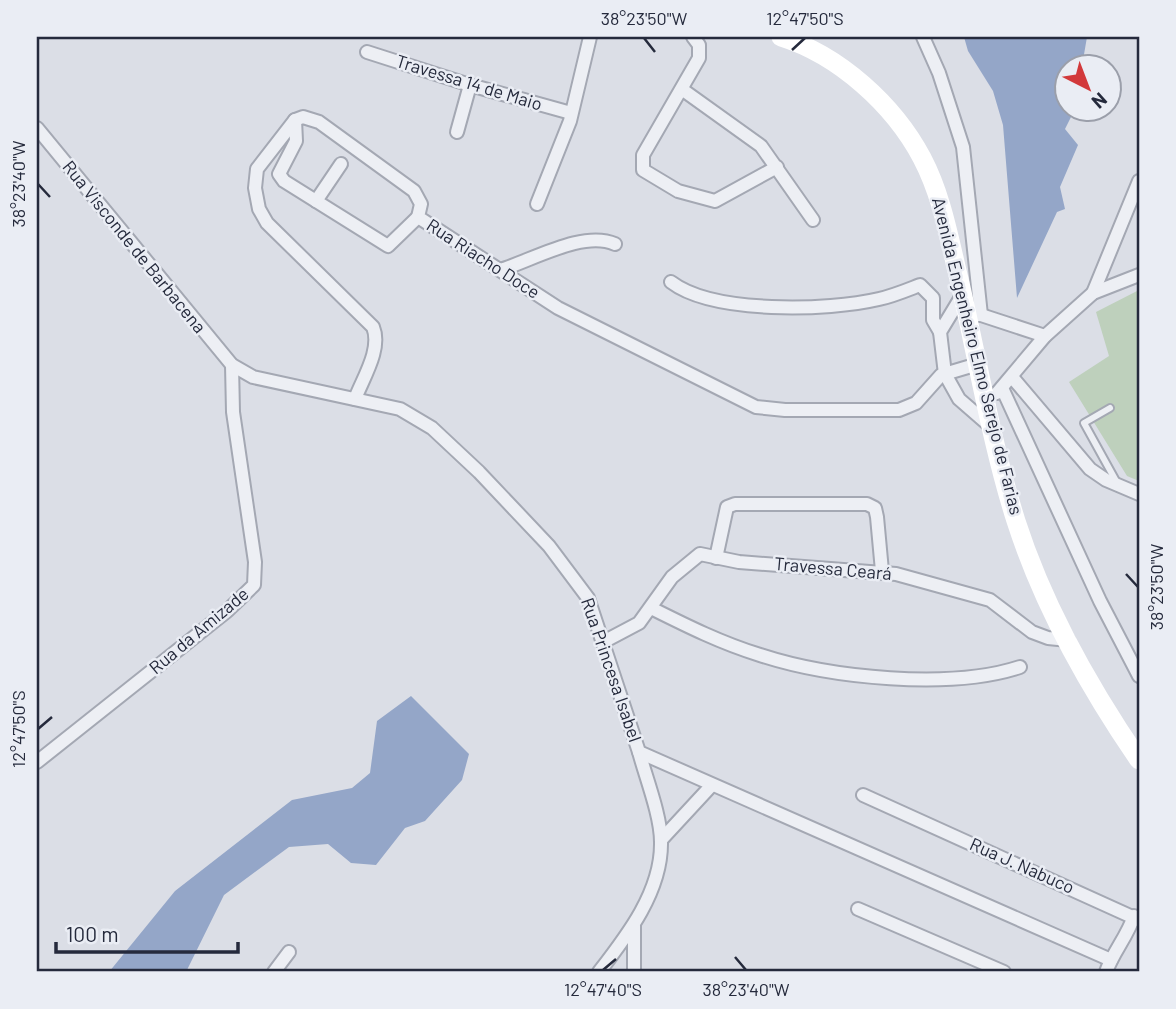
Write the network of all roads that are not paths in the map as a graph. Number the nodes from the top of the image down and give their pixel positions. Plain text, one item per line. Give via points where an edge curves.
1 (590, 37) edge
2 (693, 37) edge
3 (781, 37) edge
4 (923, 37) edge
5 (367, 51) dead end
6 (470, 85) junction
7 (682, 90) junction
8 (571, 113) junction
9 (295, 120) junction
10 (37, 128) edge
11 (457, 132) dead end
12 (341, 164) dead end
13 (777, 167) junction
14 (1139, 181) edge
15 (316, 201) junction
16 (537, 204) dead end
17 (418, 217) junction
18 (813, 220) dead end
19 (615, 244) dead end
20 (500, 270) junction
21 (1139, 275) edge
22 (671, 282) dead end
23 (1093, 293) junction
24 (962, 294) junction
25 (975, 315) junction
26 (940, 332) junction
27 (1045, 336) junction
28 (978, 364) junction
29 (232, 365) junction
30 (945, 374) junction
31 (1012, 377) junction
32 (1002, 388) junction
33 (355, 398) junction
34 (985, 402) junction
35 (1110, 408) dead end
36 (990, 425) junction
37 (1118, 486) junction
38 (1139, 494) edge
39 (716, 558) junction
40 (882, 571) junction
41 (651, 608) junction
42 (1068, 640) junction
43 (605, 641) junction
44 (1139, 642) edge
45 (1126, 649) junction
46 (1135, 659) edge
47 (1020, 667) dead end
48 (1139, 676) edge
49 (639, 752) junction
50 (1139, 760) edge
51 (37, 762) edge
52 (711, 786) junction
53 (863, 795) dead end
54 (661, 841) junction
55 (858, 909) dead end
56 (1137, 918) edge
57 (634, 926) junction
58 (289, 952) dead end
59 (1108, 966) edge
60 (274, 972) edge
61 (598, 972) edge
62 (634, 972) edge
63 (1004, 972) edge

1 - 8 street
2 - 7 street via 699,45 699,58
3 - 24 main road, Avenida Engenheiro Elmo Serejo de Farias via 830,60 867,88 904,129 938,194
4 - 25 street via 963,147
5 - 6 street, Travessa 14 de Maio
6 - 8 street, Travessa 14 de Maio
6 - 11 street
7 - 13 street via 753,140
7 - 13 street via 643,155 647,174 678,191 715,201
8 - 16 street
9 - 15 street via 296,141 280,178
9 - 17 street, Rua Riacho Doce via 303,117 319,122 406,184 419,197
9 - 33 street via 257,169 256,195 267,223 373,327 374,352
10 - 29 street, Rua Visconde de Barbacena
12 - 15 street
13 - 18 street
14 - 23 street
15 - 17 street via 388,246
17 - 20 street, Rua Riacho Doce
19 - 20 street via 584,240
20 - 30 street, Rua Riacho Doce via 558,308 765,410 899,410 916,403
21 - 23 street
22 - 26 street via 710,299 773,307 855,303 920,285 933,299 933,320
23 - 27 street
24 - 25 main road, Avenida Engenheiro Elmo Serejo de Farias
24 - 26 street
25 - 27 street
25 - 28 main road, Avenida Engenheiro Elmo Serejo de Farias
26 - 30 street
27 - 31 street
28 - 30 street, Rua Riacho Doce
28 - 34 main road, Avenida Engenheiro Elmo Serejo de Farias
29 - 33 street, Rua Princesa Isabel via 253,377
29 - 51 street, Rua da Amizade via 233,412 255,562 254,584 227,611
30 - 36 street via 959,398
31 - 32 street
31 - 37 street via 1090,469
32 - 34 street
32 - 45 street
33 - 43 street, Rua Princesa Isabel via 418,417 479,472 580,585
34 - 36 main road, Avenida Engenheiro Elmo Serejo de Farias
35 - 37 lane via 1084,423
36 - 42 main road, Avenida Engenheiro Elmo Serejo de Farias via 1017,522
37 - 38 street
39 - 40 street, Travessa Ceará
39 - 40 street via 727,507 734,504 867,504 875,508
39 - 41 street, Travessa Ceará via 694,556 672,577
40 - 42 street, Travessa Ceará via 989,600 1032,632
41 - 43 street, Travessa Ceará via 639,623
41 - 47 street via 706,636 763,656 831,671 960,680
42 - 50 main road, Avenida Engenheiro Elmo Serejo de Farias
43 - 49 street, Rua Princesa Isabel
44 - 45 street
45 - 46 street
46 - 48 street
49 - 52 street, Rua Princesa Isabel
49 - 54 street
52 - 54 street
52 - 59 street, Rua Princesa Isabel
53 - 56 street, Rua J. Nabuco
54 - 57 street via 657,869
55 - 63 street
56 - 59 street, Rua J. Nabuco
57 - 61 street
57 - 62 street
58 - 60 street

